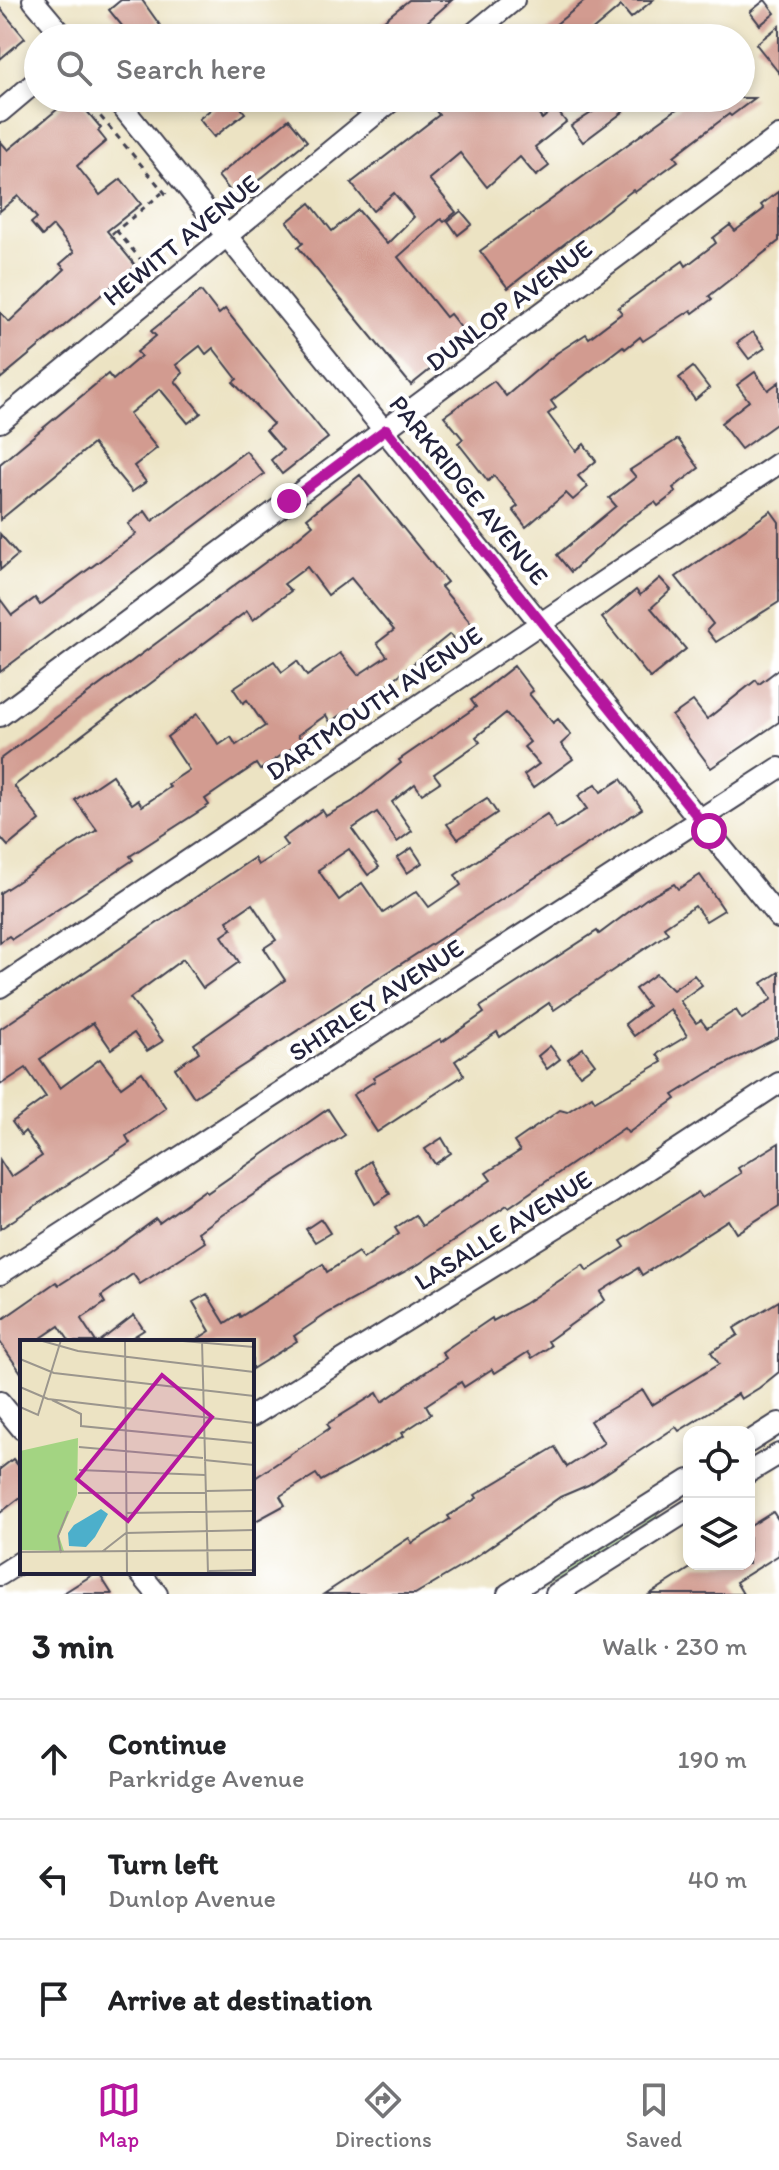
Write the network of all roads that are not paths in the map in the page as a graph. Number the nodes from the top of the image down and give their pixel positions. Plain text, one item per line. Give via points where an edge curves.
1 (33, 0) edge
2 (514, 0) edge
3 (53, 24) edge
4 (485, 24) edge
5 (24, 92) edge
6 (0, 112) edge
7 (127, 112) edge
8 (378, 112) edge
9 (779, 136) edge
10 (228, 235) junction
11 (0, 422) edge
12 (386, 429) junction
13 (779, 463) edge
14 (541, 622) junction
15 (0, 716) edge
16 (779, 768) edge
17 (700, 820) junction
18 (779, 918) edge
19 (0, 987) edge
20 (779, 1083) edge
21 (0, 1274) edge
22 (0, 1402) edge
23 (254, 1415) edge
24 (779, 1423) edge
25 (20, 1427) edge
26 (755, 1438) edge
27 (779, 1454) edge
28 (755, 1468) edge
29 (683, 1484) edge
30 (663, 1496) junction
31 (683, 1514) edge
32 (20, 1562) edge
33 (141, 1574) edge
34 (0, 1575) edge
35 (157, 1594) edge
36 (508, 1594) edge
37 (556, 1594) edge

1 - 3 street
2 - 4 street
5 - 6 street
7 - 10 street, PARKRIDGE AVENUE
8 - 10 street, HEWITT AVENUE
9 - 12 street, DUNLOP AVENUE
10 - 11 street, HEWITT AVENUE
10 - 12 street, PARKRIDGE AVENUE
12 - 14 street, PARKRIDGE AVENUE
12 - 15 street, DUNLOP AVENUE
13 - 14 street, DARTMOUTH AVENUE
14 - 17 street, PARKRIDGE AVENUE
14 - 19 street, DARTMOUTH AVENUE
16 - 17 street, SHIRLEY AVENUE
17 - 18 street, PARKRIDGE AVENUE
17 - 21 street, SHIRLEY AVENUE
20 - 23 street, LASALLE AVENUE
22 - 25 street
24 - 26 street
27 - 28 street
29 - 30 street
30 - 31 street
30 - 36 street
31 - 37 street
32 - 34 street
33 - 35 street

